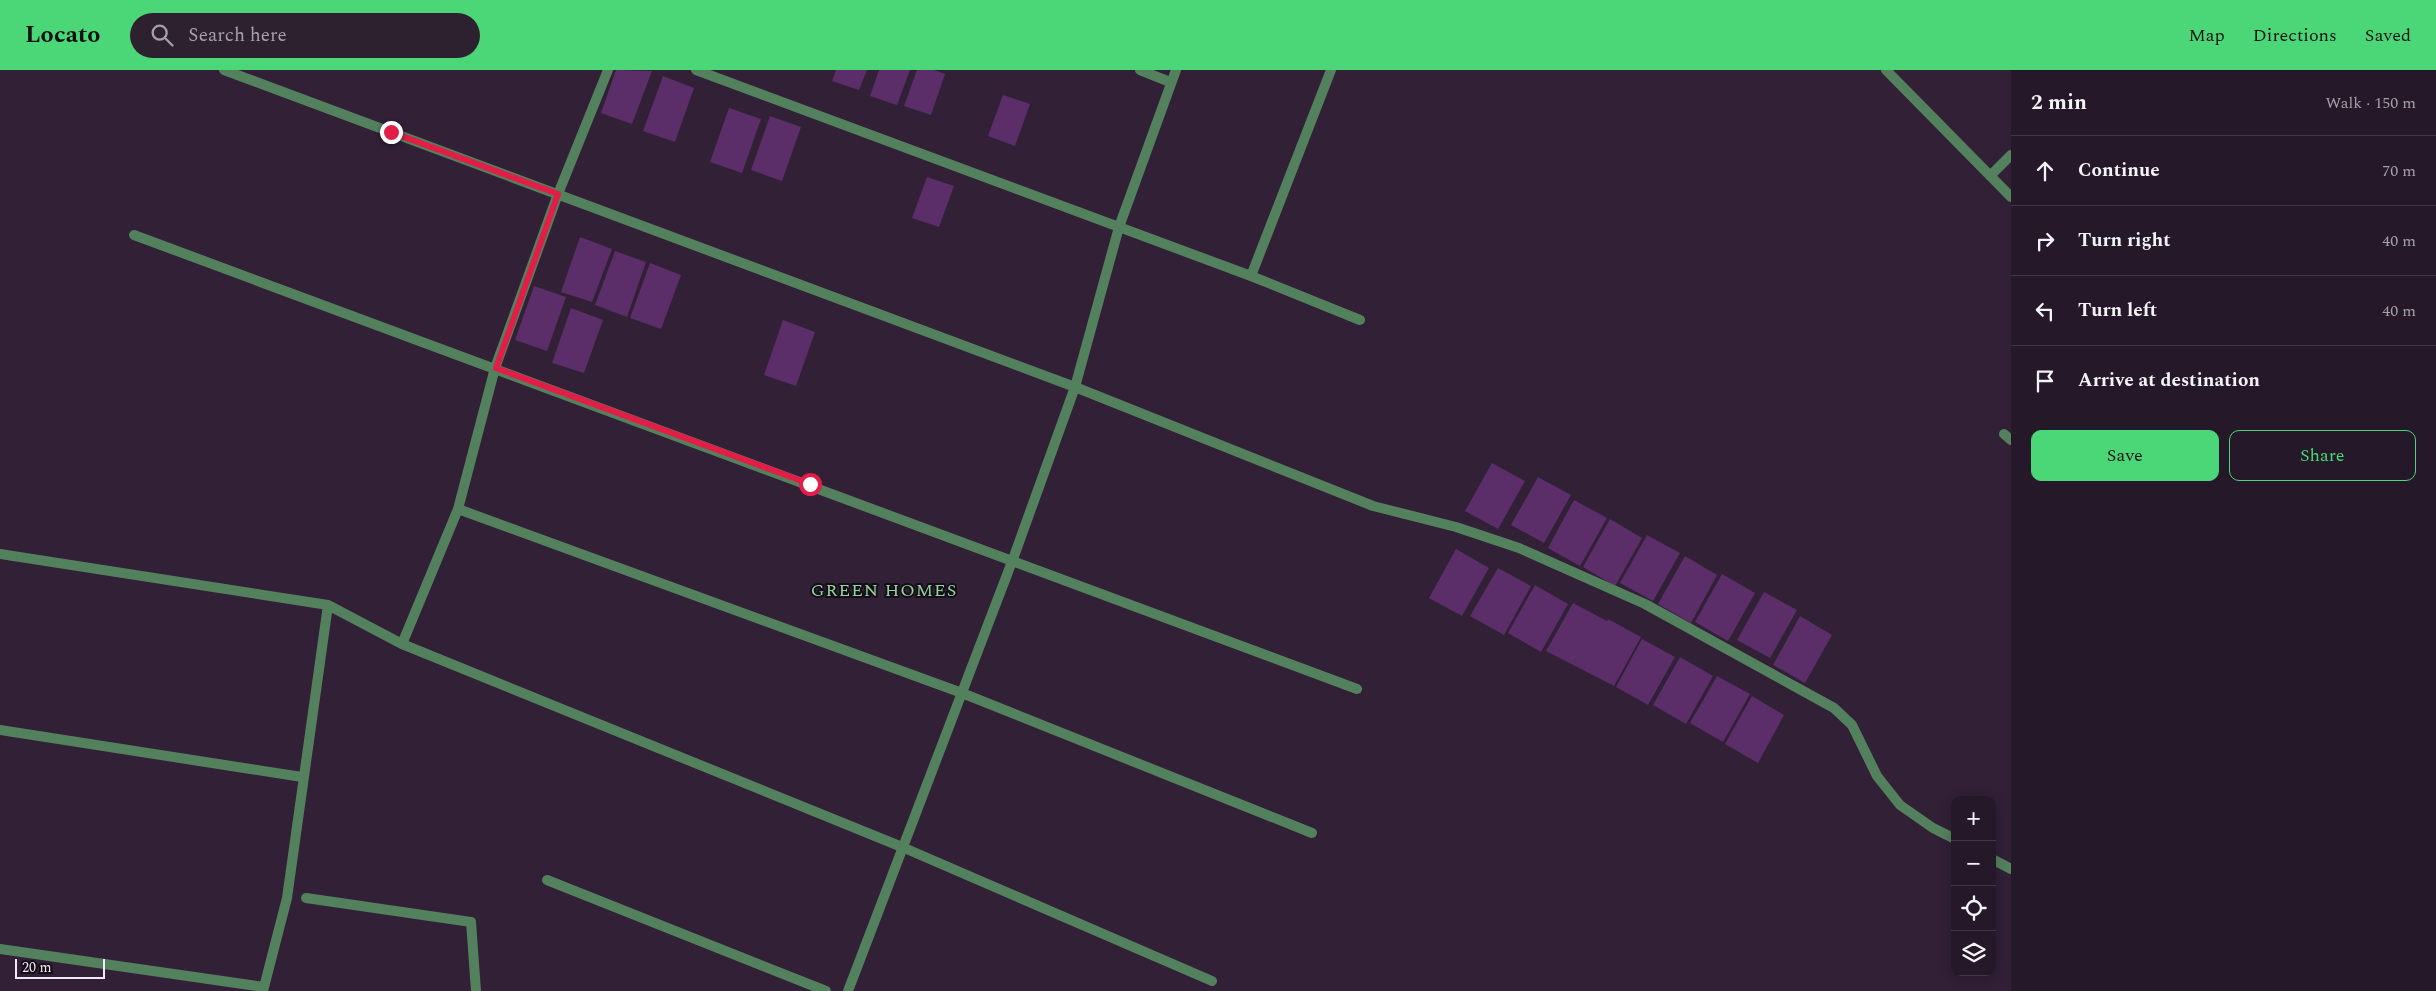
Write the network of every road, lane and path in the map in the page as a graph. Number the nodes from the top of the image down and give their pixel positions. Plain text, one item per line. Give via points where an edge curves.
1 (224, 70) edge
2 (608, 70) edge
3 (696, 70) edge
4 (1140, 70) edge
5 (1176, 70) edge
6 (1332, 70) edge
7 (1888, 70) edge
8 (1170, 82) junction
9 (2011, 155) edge
10 (1990, 176) junction
11 (558, 194) junction
12 (2011, 197) edge
13 (1119, 227) junction
14 (134, 234) dead end
15 (1250, 276) junction
16 (1360, 320) dead end
17 (496, 368) junction
18 (1075, 387) junction
19 (458, 509) junction
20 (0, 554) edge
21 (1014, 560) junction
22 (328, 605) junction
23 (402, 644) junction
24 (1357, 689) dead end
25 (962, 693) junction
26 (0, 730) edge
27 (302, 777) junction
28 (1312, 833) dead end
29 (1951, 837) edge
30 (902, 847) junction
31 (1996, 861) edge
32 (2011, 869) edge
33 (548, 880) dead end
34 (306, 898) dead end
35 (0, 949) edge
36 (1212, 980) dead end
37 (263, 989) edge
38 (476, 991) edge
39 (826, 991) edge
40 (848, 991) edge

1 - 11 street
2 - 11 street
3 - 13 street
4 - 8 street
5 - 8 street
6 - 15 street
7 - 10 street
8 - 13 street
9 - 10 street
10 - 12 street
11 - 17 street
11 - 18 street
13 - 15 street
13 - 18 street
14 - 17 street
15 - 16 street
17 - 19 street
17 - 21 street
18 - 21 street
18 - 29 street via 1373,506 1456,527 1519,548 1645,604 1834,708 1852,725 1877,776 1900,804
19 - 23 street
19 - 25 street
20 - 22 street
21 - 24 street
21 - 25 street
22 - 23 street
22 - 27 street
23 - 30 street
25 - 28 street
25 - 30 street
26 - 27 street
27 - 37 street via 287,898
30 - 36 street
30 - 40 street
31 - 32 street
33 - 39 street
34 - 38 street via 471,922
35 - 37 street

